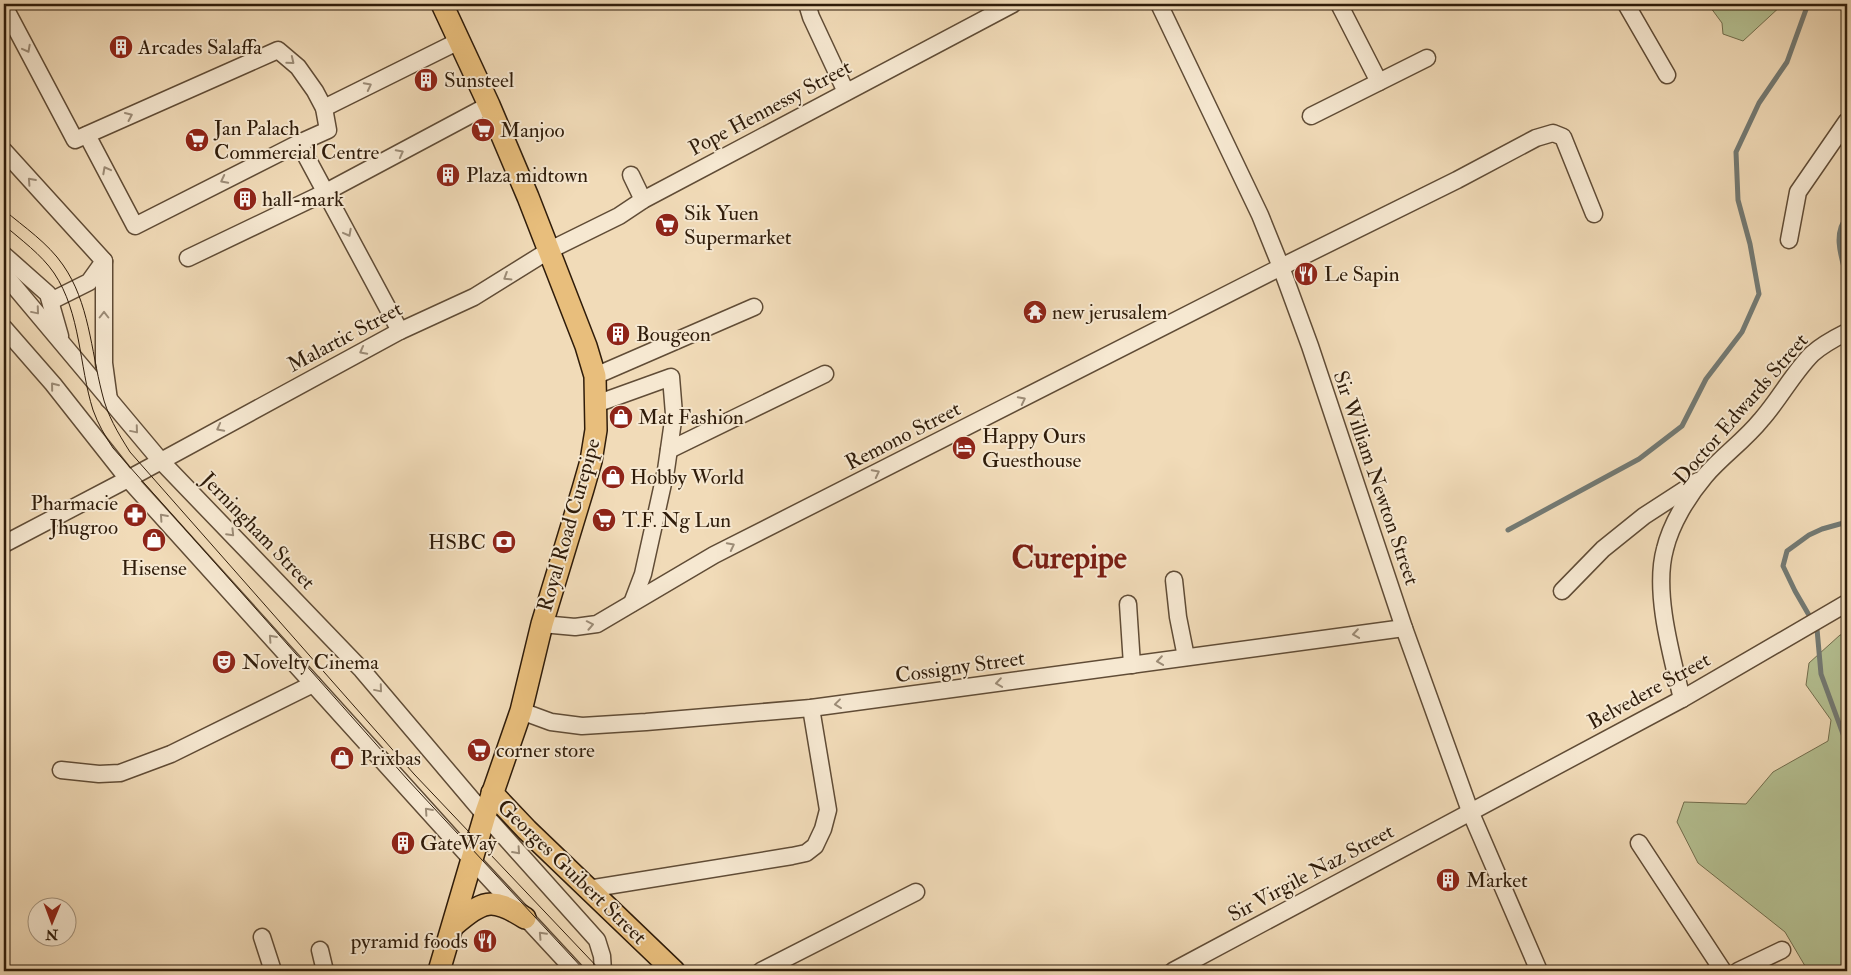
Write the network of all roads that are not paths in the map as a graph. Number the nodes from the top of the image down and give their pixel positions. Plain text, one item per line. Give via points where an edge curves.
1 (442, 4) edge
2 (807, 4) edge
3 (1013, 4) edge
4 (1160, 4) edge
5 (1339, 4) edge
6 (1626, 4) edge
7 (4, 6) edge
8 (459, 41) junction
9 (1426, 58) dead end
10 (1667, 75) dead end
11 (1379, 82) junction
12 (846, 92) junction
13 (489, 106) junction
14 (324, 108) junction
15 (1311, 116) dead end
16 (1847, 121) edge
17 (87, 135) junction
18 (298, 142) junction
19 (4, 151) edge
20 (630, 175) dead end
21 (326, 192) junction
22 (643, 200) junction
23 (1594, 214) dead end
24 (1789, 240) dead end
25 (548, 251) junction
26 (4, 255) edge
27 (188, 258) dead end
28 (104, 261) junction
29 (1281, 267) junction
30 (4, 274) edge
31 (51, 304) junction
32 (754, 307) dead end
33 (4, 328) edge
34 (400, 331) junction
35 (1847, 332) edge
36 (62, 343) junction
37 (825, 374) dead end
38 (595, 376) junction
39 (110, 400) junction
40 (596, 404) junction
41 (669, 450) junction
42 (160, 460) junction
43 (1704, 477) junction
44 (128, 479) junction
45 (4, 544) edge
46 (1174, 580) dead end
47 (1562, 591) dead end
48 (632, 603) junction
49 (1847, 603) edge
50 (1128, 604) dead end
51 (542, 624) junction
52 (1404, 628) junction
53 (1186, 657) junction
54 (1132, 665) junction
55 (313, 684) junction
56 (1682, 699) junction
57 (811, 708) junction
58 (522, 711) junction
59 (61, 770) dead end
60 (492, 793) junction
61 (1470, 811) junction
62 (485, 815) junction
63 (1639, 843) dead end
64 (472, 860) junction
65 (588, 888) junction
66 (916, 892) dead end
67 (525, 918) junction
68 (453, 926) junction
69 (262, 937) dead end
70 (320, 950) dead end
71 (1782, 950) dead end
72 (273, 971) edge
73 (325, 971) edge
74 (439, 971) edge
75 (575, 971) edge
76 (603, 971) edge
77 (674, 971) edge
78 (761, 971) edge
79 (1173, 971) edge
80 (1539, 971) edge
81 (1723, 971) edge
82 (1738, 971) edge

1 - 8 main road, Royal Road Curepipe
2 - 12 street
3 - 12 street, Pope Hennessy Street
4 - 29 street, Sir William Newton Street via 1260,215
5 - 11 street
6 - 10 street
7 -> 17 street via 75,140
8 - 13 main road, Royal Road Curepipe
14 -> 8 street
9 - 11 street
11 - 15 street
12 - 22 street, Pope Hennessy Street
21 -> 13 street
13 - 25 main road, Royal Road Curepipe
17 -> 14 street via 278,50 298,67
14 - 18 street via 328,130
16 - 24 street via 1798,192
18 -> 17 street via 135,226
18 - 21 street
28 -> 19 street
20 - 22 street
21 - 27 street
21 -> 34 street
22 - 25 street, Pope Hennessy Street via 619,216
23 - 29 street, Remono Street via 1563,137 1553,133 1536,138
25 -> 34 street, Malartic Street via 474,297
25 - 38 main road, Royal Road Curepipe
26 - 31 street via 48,294
28 - 31 street via 88,282
39 -> 28 street via 104,363
48 -> 29 street, Remono Street via 714,554
29 - 52 street, Sir William Newton Street
30 -> 36 street, Jerningham Street
31 - 36 street
32 - 38 street
44 -> 33 street
34 -> 42 street, Malartic Street
35 - 43 street, Doctor Edwards Street via 1812,355 1751,432
36 - 39 street, Jerningham Street
37 - 41 street
38 - 40 main road, Royal Road Curepipe
39 -> 42 street, Jerningham Street
40 - 41 street via 671,377 674,414
40 - 51 main road, Royal Road Curepipe via 591,461
41 - 48 street via 643,574
42 - 44 street, Malartic Street
42 -> 62 street, Jerningham Street via 362,670
43 - 47 street via 1644,516 1603,549
43 - 56 street, Doctor Edwards Street via 1675,521 1664,550 1663,608
44 - 45 street, Malartic Street
55 -> 44 street
46 - 53 street
51 -> 48 street, Remono Street via 575,627 597,624
49 - 56 street, Belvedere Street
50 - 54 street
51 - 58 main road, Royal Road Curepipe
52 -> 53 street, Cossigny Street
52 - 61 street, Sir William Newton Street
53 -> 54 street, Cossigny Street
54 -> 57 street, Cossigny Street
55 - 59 street via 171,754 120,773
64 -> 55 street
56 - 61 street, Belvedere Street
57 - 58 street, Cossigny Street via 582,726 551,722
57 - 65 street via 828,810 824,829 815,846 799,855
58 - 60 main road, Royal Road Curepipe
60 - 62 main road, Royal Road Curepipe
60 - 65 main road, Georges Guibert Street
61 - 79 street, Sir Virgile Naz Street
61 - 80 street, Sir William Newton Street
62 - 64 main road, Royal Road Curepipe
62 -> 76 street, Jerningham Street via 597,940
63 - 81 street
64 - 67 street
64 - 68 main road, Royal Road Curepipe
65 - 77 main road, Georges Guibert Street
66 - 78 street
67 - 68 main road via 506,906 481,905
75 -> 67 street
68 - 74 main road, Royal Road Curepipe
69 - 72 street
70 - 73 street
71 - 82 street

